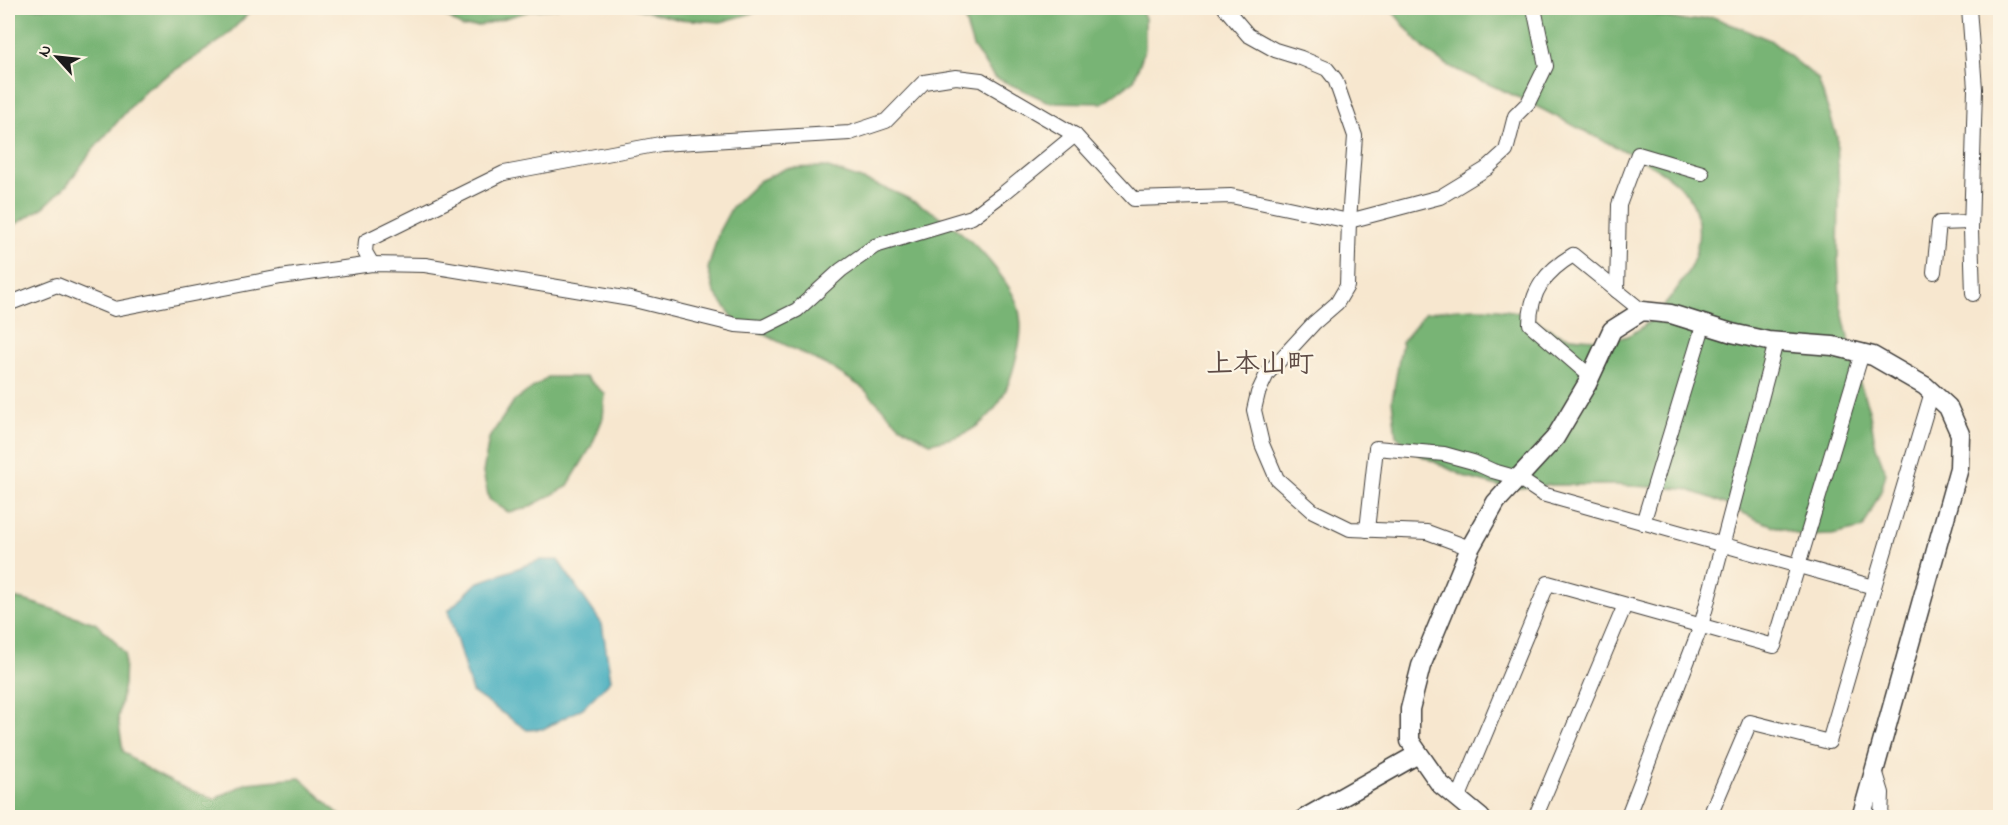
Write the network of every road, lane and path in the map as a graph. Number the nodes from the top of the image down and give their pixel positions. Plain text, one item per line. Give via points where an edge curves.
1 (1225, 8) edge
2 (1534, 8) edge
3 (1969, 8) edge
4 (1075, 135) junction
5 (1702, 173) dead end
6 (1349, 221) junction
7 (1971, 222) junction
8 (372, 264) junction
9 (1934, 272) dead end
10 (1617, 291) junction
11 (1973, 294) dead end
12 (8, 304) edge
13 (1642, 311) junction
14 (1704, 323) junction
15 (1776, 342) junction
16 (1862, 353) junction
17 (1590, 376) junction
18 (1932, 392) junction
19 (1518, 478) junction
20 (1643, 523) junction
21 (1367, 530) junction
22 (1723, 545) junction
23 (1470, 548) junction
24 (1798, 566) junction
25 (1874, 587) junction
26 (1624, 605) junction
27 (1701, 626) junction
28 (1418, 754) junction
29 (1875, 770) junction
30 (1458, 799) junction
31 (1329, 813) edge
32 (1305, 818) edge
33 (1481, 818) edge
34 (1535, 818) edge
35 (1627, 818) edge
36 (1708, 818) edge
37 (1861, 818) edge
38 (1881, 818) edge

1 - 6 street via 1248,35 1275,50 1327,69 1335,79 1355,136
2 - 6 street via 1546,66 1528,103 1515,116 1506,151 1486,169 1440,197
3 - 7 street via 1975,89
4 - 6 street via 1134,199 1231,196
4 - 8 street via 972,217 874,246 797,310 763,327 736,325 630,299 425,264
4 - 8 street via 981,80 939,78 924,82 886,121 850,133 660,144 504,174 366,241 365,252
5 - 10 street via 1638,154 1619,205
6 - 21 street via 1347,286 1337,303 1267,374 1254,410 1262,444 1277,479 1313,511 1350,529
7 - 9 street via 1939,223
7 - 11 street
8 - 12 street via 115,309 57,285
10 - 13 street
10 - 17 street via 1573,255 1554,267 1530,307 1530,324
13 - 14 street
13 - 17 street via 1612,330
14 - 15 street
14 - 20 street
15 - 16 street via 1833,346
15 - 22 street
16 - 18 street
16 - 24 street
17 - 19 street via 1555,438
18 - 25 street
18 - 29 street via 1948,407 1960,434 1959,468
19 - 20 street via 1542,494
19 - 21 street via 1444,454 1376,448
19 - 23 street via 1496,502
20 - 22 street
21 - 23 street via 1427,532
22 - 24 street
22 - 27 street
23 - 28 street via 1421,666 1410,709 1410,741
24 - 25 street
24 - 27 street via 1774,646
25 - 36 street via 1828,742 1750,722
26 - 27 street
26 - 30 street via 1548,583
26 - 34 street
27 - 35 street
28 - 30 street via 1440,784
28 - 31 street
29 - 37 street
29 - 38 street via 1882,793
30 - 33 street
31 - 32 street

